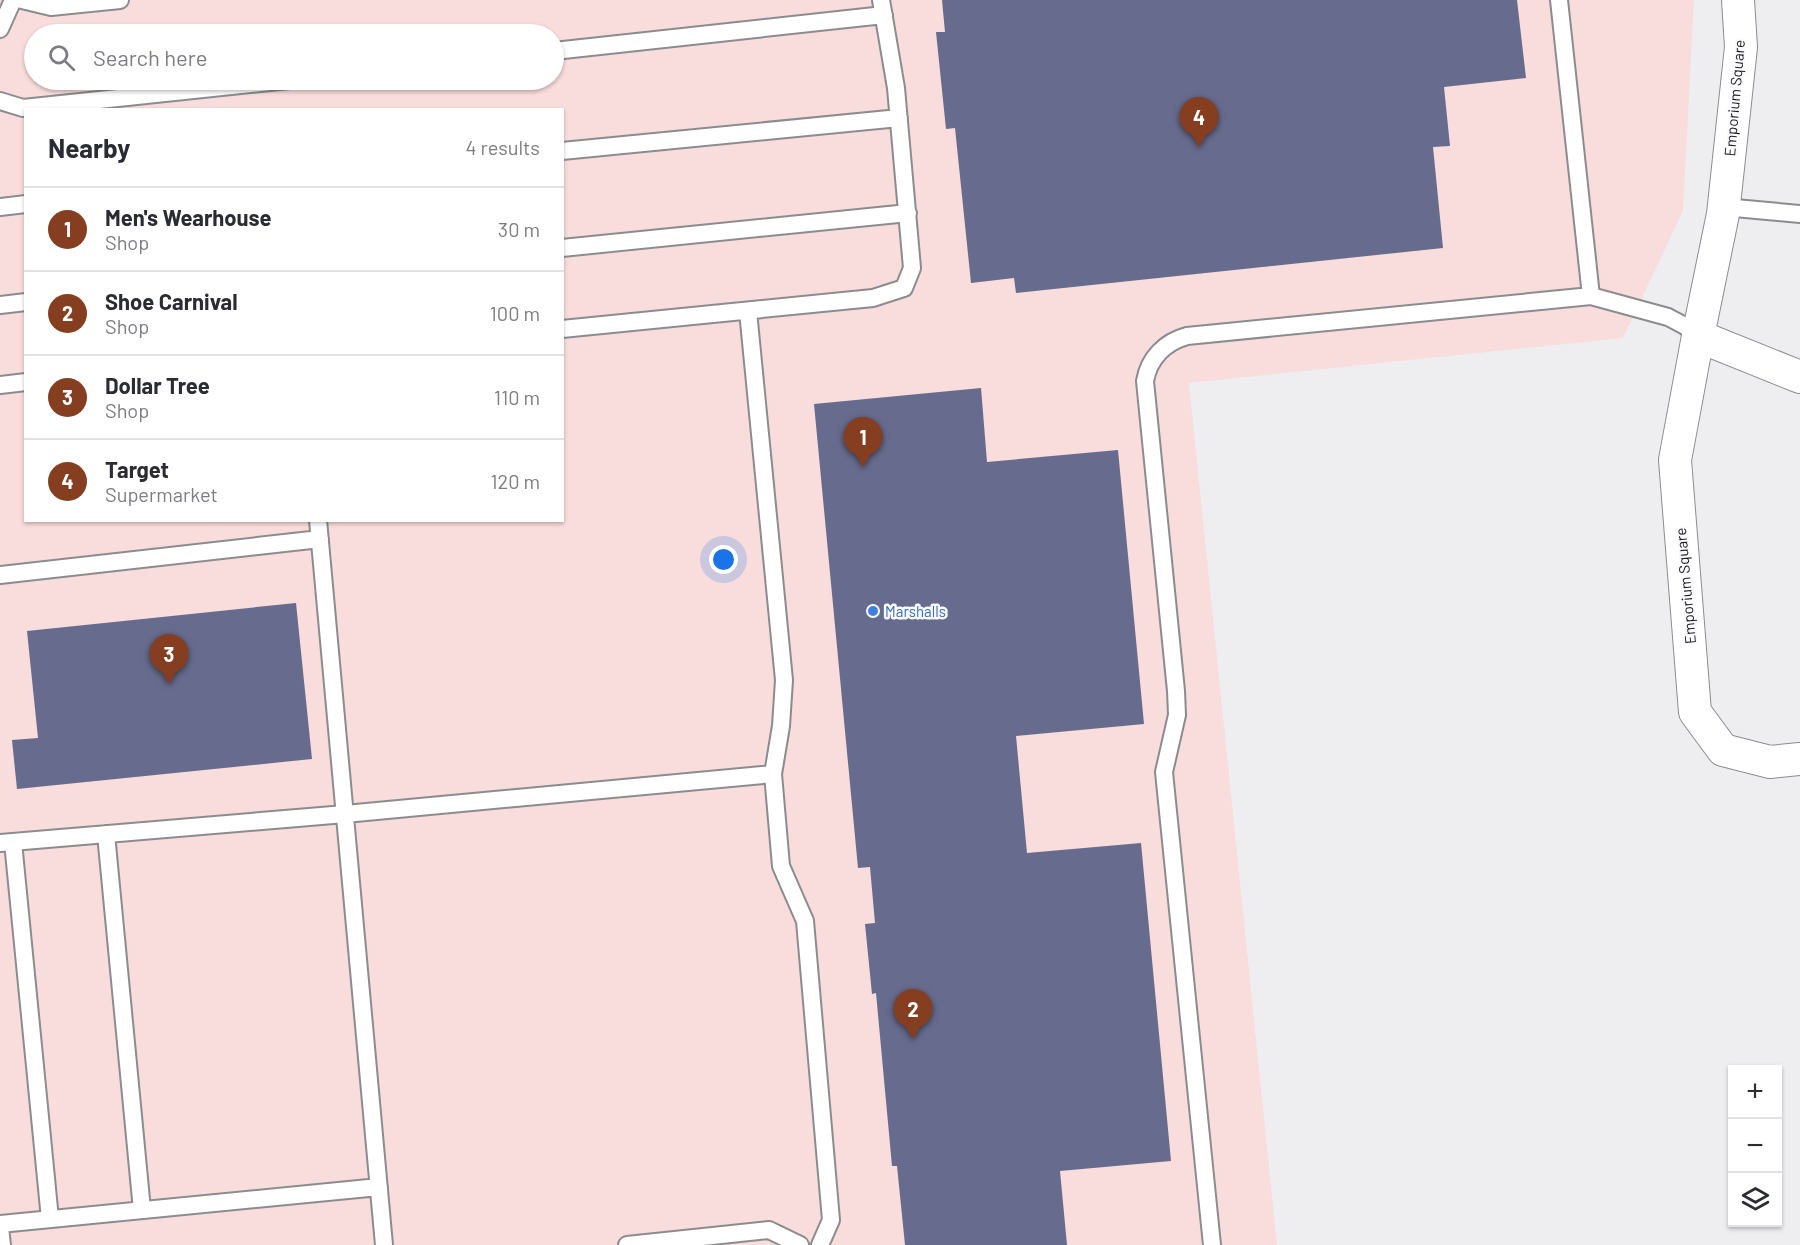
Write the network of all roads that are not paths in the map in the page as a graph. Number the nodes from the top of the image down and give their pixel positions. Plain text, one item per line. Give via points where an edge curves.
1 (13, 0) edge
2 (22, 0) edge
3 (120, 0) edge
4 (1559, 0) edge
5 (1738, 0) edge
6 (882, 8) edge
7 (0, 29) edge
8 (564, 50) edge
9 (195, 90) edge
10 (0, 101) edge
11 (899, 118) junction
12 (564, 151) edge
13 (24, 204) edge
14 (0, 207) edge
15 (1724, 207) junction
16 (908, 213) junction
17 (1800, 214) edge
18 (564, 248) edge
19 (1591, 296) junction
20 (24, 302) edge
21 (0, 305) edge
22 (748, 311) junction
23 (564, 329) edge
24 (1698, 336) junction
25 (1800, 377) edge
26 (24, 382) edge
27 (0, 385) edge
28 (318, 522) edge
29 (320, 539) junction
30 (0, 575) edge
31 (1800, 759) edge
32 (773, 774) junction
33 (345, 814) junction
34 (106, 834) junction
35 (7, 842) edge
36 (379, 1187) junction
37 (142, 1210) junction
38 (50, 1219) junction
39 (0, 1226) edge
40 (2, 1245) edge
41 (384, 1245) edge
42 (627, 1245) edge
43 (800, 1245) edge
44 (820, 1245) edge
45 (1212, 1245) edge

1 - 7 lane
2 - 3 lane via 51,7
4 - 19 lane
5 - 15 street, Emporium Square via 1741,47
6 - 8 lane
6 - 11 lane
9 - 10 lane via 23,108
11 - 12 lane
11 - 16 lane
13 - 14 lane
15 - 17 lane
15 - 24 street, Emporium Square
16 - 18 lane
16 - 22 lane via 912,268 904,288 873,298
19 - 24 lane via 1668,317
19 - 45 lane via 1187,336 1162,349 1147,369 1145,381 1177,699 1176,724 1164,772
20 - 21 lane
22 - 23 lane
22 - 32 lane via 784,680
24 - 25 street
24 - 31 street, Emporium Square via 1675,460 1695,712 1723,750 1770,762
26 - 27 lane
28 - 29 lane
29 - 30 lane
29 - 33 lane
32 - 33 lane
32 - 44 lane via 781,866 805,921 808,951 831,1220
33 - 34 lane
33 - 36 lane
34 - 35 lane
34 - 37 lane
35 - 38 lane
36 - 37 lane
36 - 41 lane
37 - 38 lane
38 - 39 lane
39 - 40 lane
42 - 43 lane via 769,1230

